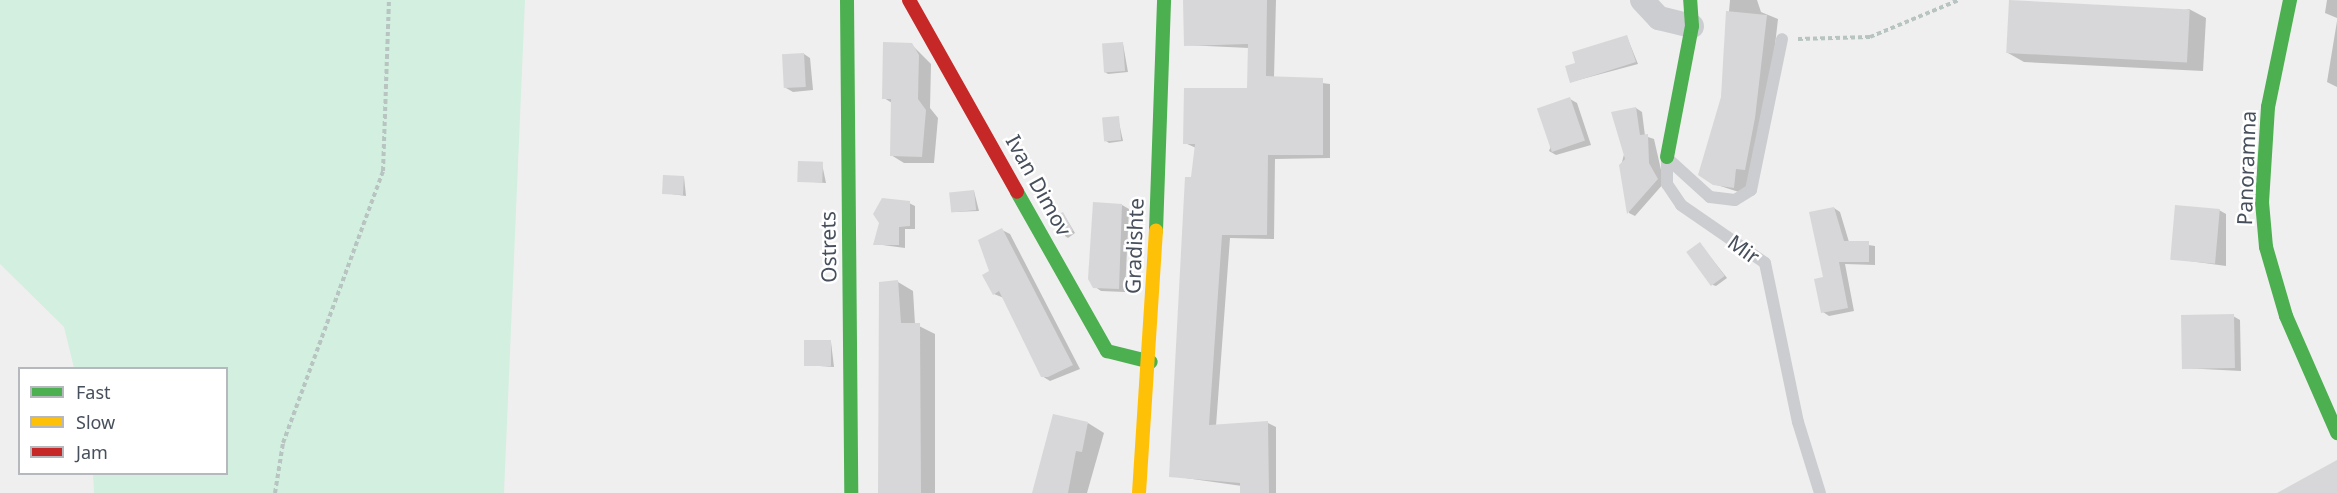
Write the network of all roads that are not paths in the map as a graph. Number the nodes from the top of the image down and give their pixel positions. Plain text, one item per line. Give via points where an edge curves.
1 (847, 0) edge
2 (909, 0) edge
3 (1164, 0) edge
4 (1642, 0) edge
5 (1690, 0) edge
6 (2290, 0) edge
7 (1692, 26) junction
8 (1782, 39) road end
9 (1666, 157) junction
10 (1151, 362) junction
11 (2337, 433) edge
12 (851, 493) edge
13 (1139, 493) edge
14 (1820, 493) edge

1 - 12 street, Ostrets
2 - 10 street, Ivan Dimov via 1107,351
3 - 10 street, Gradishte
4 - 7 street via 1659,18
5 - 7 street, Mir
6 - 11 street, Panoramna via 2268,107 2262,202 2266,247 2294,336
7 - 9 street, Mir
8 - 9 lane via 1751,190 1735,200 1710,197
9 - 14 lane, Mir via 1668,184 1681,205 1765,263 1798,423
10 - 13 street, Gradishte

